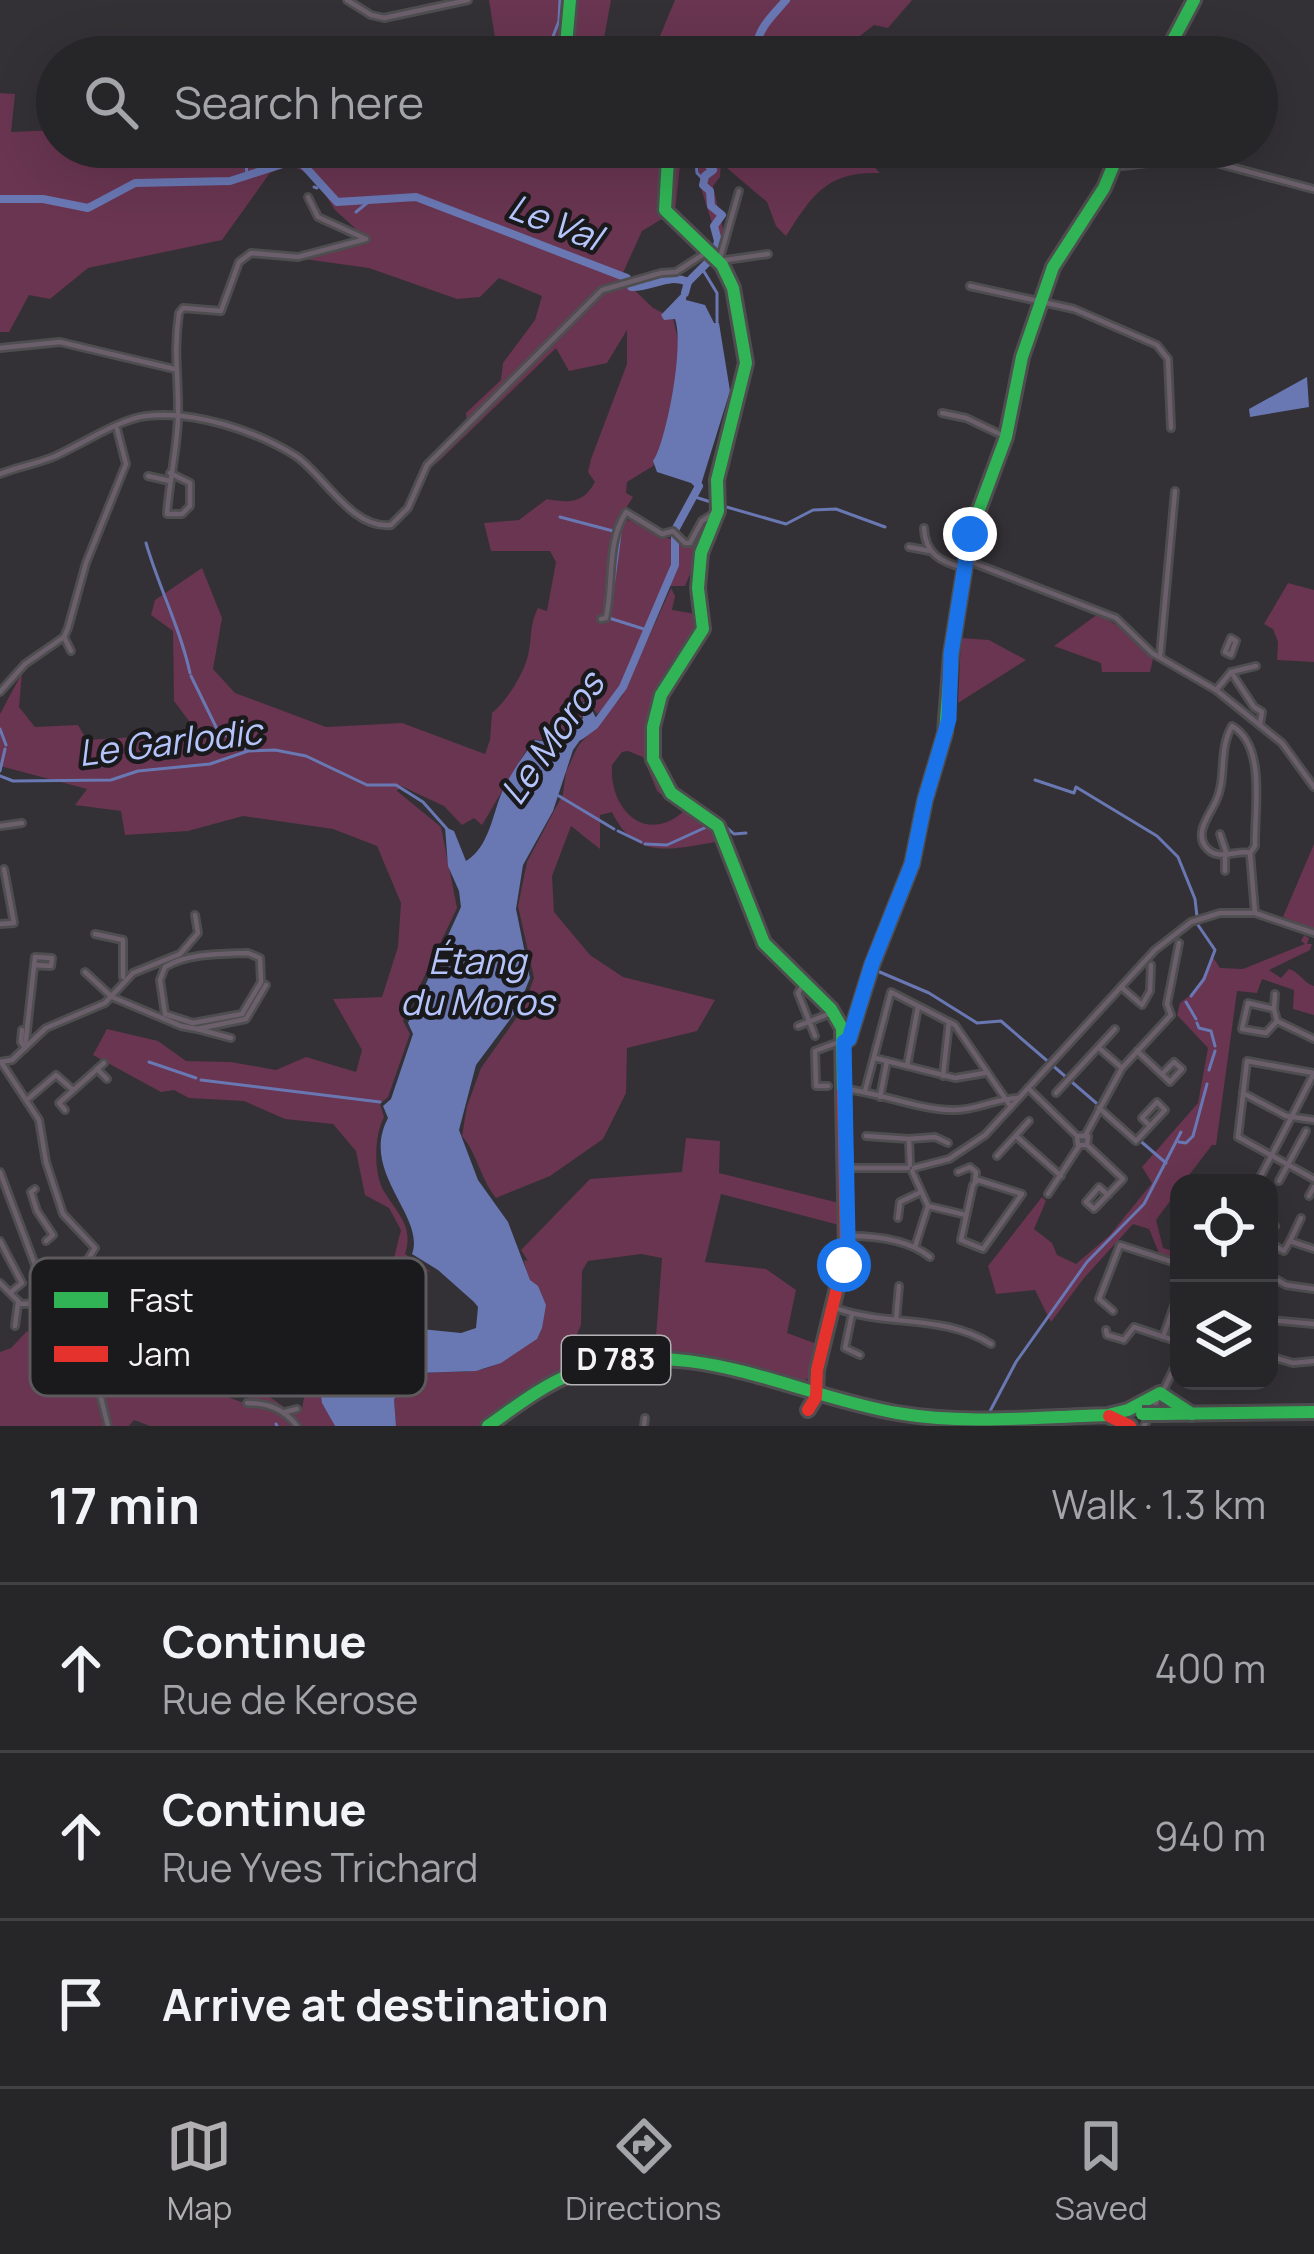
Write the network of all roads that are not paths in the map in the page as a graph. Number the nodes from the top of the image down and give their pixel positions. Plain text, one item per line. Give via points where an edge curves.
1 (347, 0) edge
2 (468, 0) edge
3 (570, 0) edge
4 (1194, 0) edge
5 (567, 36) edge
6 (1175, 36) edge
7 (667, 168) edge
8 (1113, 168) edge
9 (1235, 168) edge
10 (1313, 189) edge
11 (739, 191) dead end
12 (308, 197) dead end
13 (768, 254) dead end
14 (713, 256) junction
15 (970, 286) dead end
16 (1040, 302) junction
17 (0, 348) edge
18 (174, 369) junction
19 (942, 413) dead end
20 (177, 415) junction
21 (117, 428) junction
22 (1171, 428) dead end
23 (1006, 437) junction
24 (0, 474) edge
25 (148, 476) dead end
26 (170, 477) junction
27 (1174, 491) dead end
28 (718, 512) junction
29 (924, 528) dead end
30 (909, 547) dead end
31 (929, 551) junction
32 (965, 564) junction
33 (601, 619) dead end
34 (64, 637) junction
35 (71, 651) dead end
36 (1228, 653) dead end
37 (1160, 657) junction
38 (1256, 666) dead end
39 (1233, 671) junction
40 (1216, 690) junction
41 (0, 692) edge
42 (1259, 724) junction
43 (1314, 787) edge
44 (22, 824) dead end
45 (0, 826) edge
46 (1220, 834) dead end
47 (1250, 853) junction
48 (1226, 855) junction
49 (4, 869) dead end
50 (1225, 872) dead end
51 (1256, 913) junction
52 (195, 915) dead end
53 (0, 924) edge
54 (1314, 933) edge
55 (95, 934) dead end
56 (1179, 943) dead end
57 (163, 964) junction
58 (34, 965) dead end
59 (1151, 965) dead end
60 (85, 972) dead end
61 (124, 979) junction
62 (804, 983) junction
63 (266, 985) dead end
64 (1121, 987) junction
65 (1275, 994) dead end
66 (112, 997) junction
67 (918, 1006) junction
68 (1274, 1010) junction
69 (833, 1012) junction
70 (950, 1021) junction
71 (1277, 1021) junction
72 (809, 1022) junction
73 (798, 1026) dead end
74 (847, 1027) junction
75 (197, 1029) junction
76 (1115, 1029) dead end
77 (22, 1030) dead end
78 (815, 1036) dead end
79 (231, 1038) dead end
80 (1314, 1039) edge
81 (1098, 1047) junction
82 (25, 1048) junction
83 (1137, 1051) junction
84 (875, 1058) junction
85 (887, 1061) junction
86 (1, 1062) edge
87 (104, 1063) dead end
88 (907, 1066) junction
89 (1122, 1068) junction
90 (97, 1070) junction
91 (985, 1073) junction
92 (1314, 1073) edge
93 (1162, 1074) dead end
94 (943, 1076) junction
95 (106, 1079) dead end
96 (828, 1086) dead end
97 (1028, 1088) junction
98 (73, 1090) junction
99 (845, 1090) junction
100 (865, 1091) junction
101 (1056, 1093) dead end
102 (1243, 1094) junction
103 (880, 1096) junction
104 (1019, 1098) junction
105 (999, 1099) junction
106 (28, 1100) junction
107 (1099, 1108) junction
108 (64, 1110) dead end
109 (1009, 1110) junction
110 (1296, 1115) junction
111 (1314, 1120) edge
112 (1029, 1121) dead end
113 (1150, 1126) dead end
114 (1306, 1131) dead end
115 (1086, 1134) junction
116 (866, 1136) dead end
117 (1016, 1136) junction
118 (1077, 1136) junction
119 (909, 1139) junction
120 (948, 1143) dead end
121 (1083, 1146) junction
122 (1271, 1155) junction
123 (998, 1156) dead end
124 (1288, 1164) junction
125 (846, 1168) junction
126 (911, 1168) junction
127 (0, 1172) edge
128 (958, 1172) dead end
129 (1262, 1174) edge
130 (1061, 1176) junction
131 (1280, 1181) dead end
132 (975, 1182) junction
133 (1314, 1183) edge
134 (35, 1189) dead end
135 (921, 1192) junction
136 (1048, 1194) dead end
137 (1108, 1195) dead end
138 (1309, 1196) dead end
139 (928, 1206) junction
140 (37, 1211) junction
141 (966, 1215) junction
142 (18, 1217) junction
143 (898, 1218) dead end
144 (1301, 1218) dead end
145 (848, 1237) junction
146 (1290, 1240) junction
147 (0, 1241) edge
148 (46, 1241) dead end
149 (915, 1247) junction
150 (1278, 1247) edge
151 (1314, 1249) edge
152 (929, 1256) dead end
153 (32, 1258) edge
154 (89, 1258) edge
155 (1170, 1261) edge
156 (1278, 1280) edge
157 (0, 1282) edge
158 (898, 1286) dead end
159 (1314, 1289) edge
160 (11, 1292) junction
161 (18, 1303) junction
162 (30, 1304) edge
163 (833, 1308) junction
164 (1114, 1311) dead end
165 (852, 1314) junction
166 (1170, 1317) edge
167 (896, 1320) junction
168 (1278, 1321) edge
169 (1314, 1324) edge
170 (15, 1325) dead end
171 (1106, 1330) dead end
172 (1163, 1336) junction
173 (1170, 1339) edge
174 (991, 1344) dead end
175 (860, 1355) dead end
176 (1278, 1359) edge
177 (1314, 1361) edge
178 (1170, 1379) edge
179 (812, 1390) junction
180 (100, 1396) edge
181 (247, 1403) dead end
182 (1158, 1407) edge
183 (297, 1409) dead end
184 (285, 1412) junction
185 (1314, 1412) edge
186 (1187, 1414) junction
187 (1108, 1415) junction
188 (1143, 1420) edge
189 (496, 1423) edge
190 (108, 1426) edge
191 (297, 1426) edge
192 (804, 1426) edge
193 (1130, 1426) edge

1 - 2 street via 370,15 398,17
3 - 5 main road
4 - 6 main road
7 - 14 main road via 665,210
8 - 16 main road
9 - 10 street
11 - 14 street
12 - 18 street via 318,217 366,239 298,256 244,257 220,311 179,313
13 - 14 street
14 - 20 street via 602,290 420,475 408,508 391,525 344,504 300,458
14 - 28 main road via 733,288 746,374 717,480
15 - 16 street
16 - 22 street via 1095,316 1165,350
16 - 23 main road
17 - 18 street via 60,342
18 - 20 street
19 - 23 street
20 - 21 street via 144,416
20 - 26 street
21 - 24 street
21 - 34 street via 126,464
23 - 32 main road
25 - 26 street
26 - 26 street via 167,514 182,514 190,483
27 - 37 street
28 - 33 street via 690,543 626,512
28 - 62 main road via 701,553 702,634 673,670 650,742 665,787 718,826 764,943
29 - 31 street
30 - 31 street
31 - 32 street
32 - 37 street via 1105,611
32 - 74 main road via 949,719 912,864
34 - 35 street
34 - 41 street
36 - 39 street
37 - 40 street
38 - 39 street
39 - 40 street
39 - 42 street via 1262,712
40 - 42 street
42 - 43 street
44 - 45 street
46 - 48 street
47 - 48 street
47 - 48 street via 1256,771 1232,726 1202,833 1204,846
47 - 51 street
48 - 50 street
49 - 53 street via 14,923
51 - 54 street
51 - 64 street via 1191,922
52 - 57 street via 193,941
55 - 61 street via 123,940
56 - 83 street via 1171,1015
57 - 57 street via 165,1014 193,1023 242,1014 262,978 260,958 248,952
57 - 61 street
58 - 82 street
59 - 64 street via 1142,1005
60 - 66 street
61 - 66 street
62 - 69 main road
62 - 72 street via 798,993
63 - 75 street via 245,1019
64 - 97 street
65 - 68 street
66 - 75 street
66 - 82 street via 46,1028
67 - 70 street
67 - 84 street via 891,992
67 - 88 street
68 - 71 street
68 - 71 street via 1248,1003 1242,1029 1266,1034
69 - 72 street
69 - 74 main road
70 - 91 street
70 - 94 street
71 - 80 street
72 - 73 street
72 - 78 street
74 - 96 street via 815,1051 816,1086
74 - 99 main road
75 - 79 street
76 - 81 street
77 - 82 street
81 - 89 street
81 - 101 street
82 - 86 street
83 - 89 street
83 - 93 street
84 - 85 street
84 - 100 street
85 - 88 street
85 - 103 street
86 - 106 street
87 - 90 street
88 - 94 street
89 - 107 street
90 - 95 street
90 - 98 street
91 - 94 street
91 - 105 street
92 - 102 street via 1247,1061
92 - 110 street
97 - 104 street
97 - 118 street
98 - 106 street via 56,1075
98 - 108 street via 59,1103
99 - 100 street
99 - 125 main road
100 - 103 street
102 - 110 street
102 - 122 street via 1238,1137
103 - 105 street via 952,1110
104 - 105 street
104 - 109 street
105 - 109 street
106 - 154 street via 65,1219 95,1248
107 - 113 street via 1136,1141
107 - 115 street
109 - 126 street via 960,1154
110 - 111 street
110 - 122 street
112 - 117 street
114 - 124 street
115 - 118 street
115 - 121 street
116 - 119 street
117 - 123 street
117 - 130 street
118 - 121 street
119 - 120 street
119 - 126 street
121 - 130 street
121 - 137 street via 1123,1178
122 - 124 street
122 - 129 street
124 - 131 street
124 - 133 street
125 - 126 street
125 - 145 main road
126 - 135 street
127 - 142 street
128 - 132 street via 972,1168
130 - 136 street
132 - 141 street
132 - 141 street via 1022,1198 983,1249 961,1240
133 - 138 street
134 - 140 street
135 - 139 street
135 - 143 street via 900,1202
139 - 141 street
139 - 149 street
140 - 142 street
140 - 148 street via 53,1234
142 - 153 street
144 - 146 street
145 - 149 street
145 - 163 main road
146 - 150 street via 1285,1251
146 - 151 street
147 - 160 street via 22,1283
149 - 152 street
155 - 164 street via 1118,1247 1099,1299
156 - 159 street
157 - 160 street
158 - 167 street
160 - 161 street
161 - 162 street
161 - 170 street
163 - 165 street
163 - 179 main road
165 - 167 street
165 - 175 street via 844,1348
166 - 172 street
167 - 174 street via 962,1327
168 - 169 street
171 - 172 street via 1120,1340 1134,1327
172 - 173 street
176 - 177 street
178 - 182 street
179 - 187 main road, D 783 via 929,1417
179 - 189 main road, D 783 via 674,1355 611,1360 563,1378
179 - 192 main road
180 - 190 street
181 - 184 street
182 - 186 main road, D 783
182 - 186 main road
182 - 187 main road, D 783
182 - 188 main road, D 783, bridge
183 - 184 street
184 - 191 street
185 - 186 main road, D 783
187 - 188 main road, D 783
187 - 193 main road

